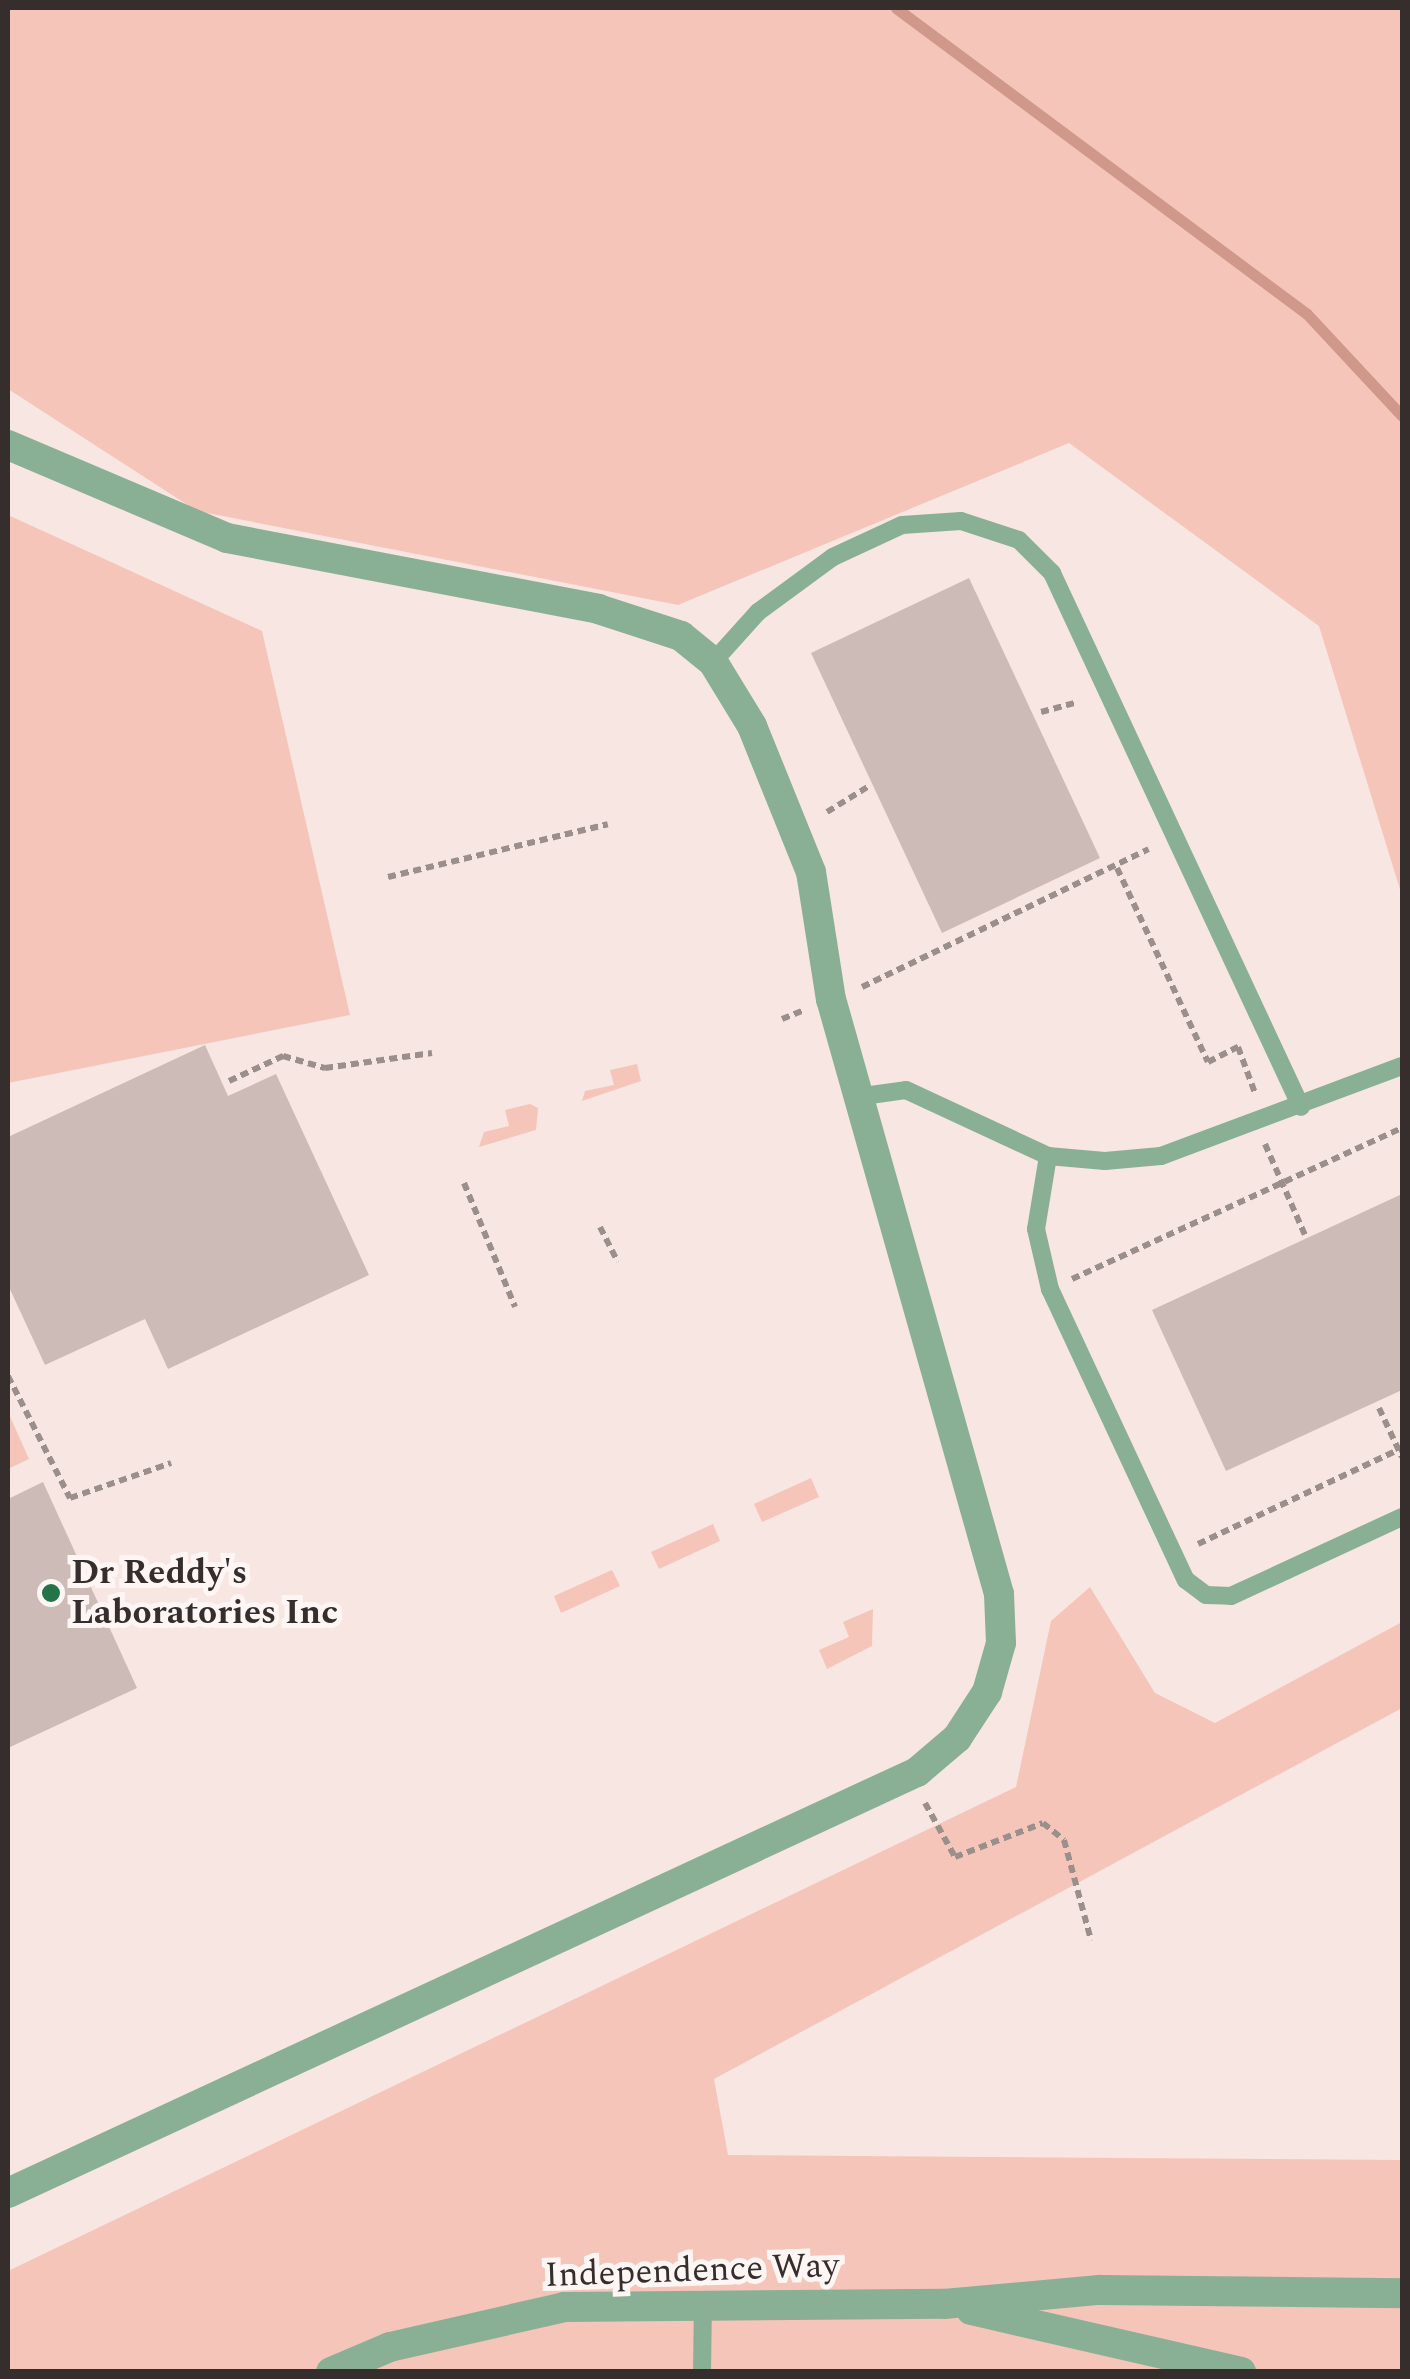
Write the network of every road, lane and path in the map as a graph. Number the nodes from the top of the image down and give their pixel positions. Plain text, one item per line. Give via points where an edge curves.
1 (8, 445) edge
2 (713, 662) junction
3 (1041, 712) dead end
4 (1084, 715) dead end
5 (608, 824) dead end
6 (1142, 835) dead end
7 (1117, 868) junction
8 (388, 877) dead end
9 (859, 988) dead end
10 (432, 1053) dead end
11 (1402, 1066) edge
12 (1252, 1075) dead end
13 (228, 1081) dead end
14 (856, 1097) junction
15 (1300, 1107) junction
16 (1402, 1128) edge
17 (1265, 1144) dead end
18 (1048, 1156) junction
19 (1282, 1182) junction
20 (464, 1183) dead end
21 (600, 1227) dead end
22 (1306, 1235) dead end
23 (618, 1262) dead end
24 (1050, 1289) junction
25 (515, 1307) dead end
26 (8, 1376) edge
27 (1379, 1408) dead end
28 (1401, 1452) edge
29 (171, 1463) dead end
30 (1402, 1517) edge
31 (1174, 1555) junction
32 (917, 1772) junction
33 (1091, 1940) dead end
34 (8, 2193) edge
35 (1402, 2293) edge
36 (703, 2304) junction
37 (944, 2304) junction
38 (331, 2372) edge
39 (702, 2372) edge
40 (1241, 2372) edge

1 - 2 street via 227,538 598,609 682,636
2 - 14 street via 752,726 812,872
2 - 15 lane via 803,579 902,526 961,521 1019,540 1052,573
3 - 4 path via 1076,698
5 - 8 path
6 - 7 path via 1150,852
7 - 9 path
7 - 12 path via 1208,1062 1238,1047
10 - 13 path via 325,1068 283,1056
11 - 15 lane
14 - 18 lane via 906,1090
14 - 32 street via 998,1594 1001,1643 987,1692 956,1738
15 - 18 lane via 1161,1156
16 - 19 path
17 - 19 path
18 - 24 lane via 1036,1229
19 - 22 path
19 - 24 path
20 - 25 path
21 - 23 path
24 - 31 lane
26 - 29 path via 70,1498
27 - 28 path
28 - 31 path
30 - 31 lane via 1231,1596 1206,1595
32 - 33 path via 928,1816 955,1857 1043,1823 1064,1840
32 - 34 street
35 - 37 street, Independence Way via 1099,2290
36 - 37 street, Independence Way
36 - 38 street, Independence Way via 564,2307 390,2347
36 - 39 lane
37 - 40 street, Independence Way

